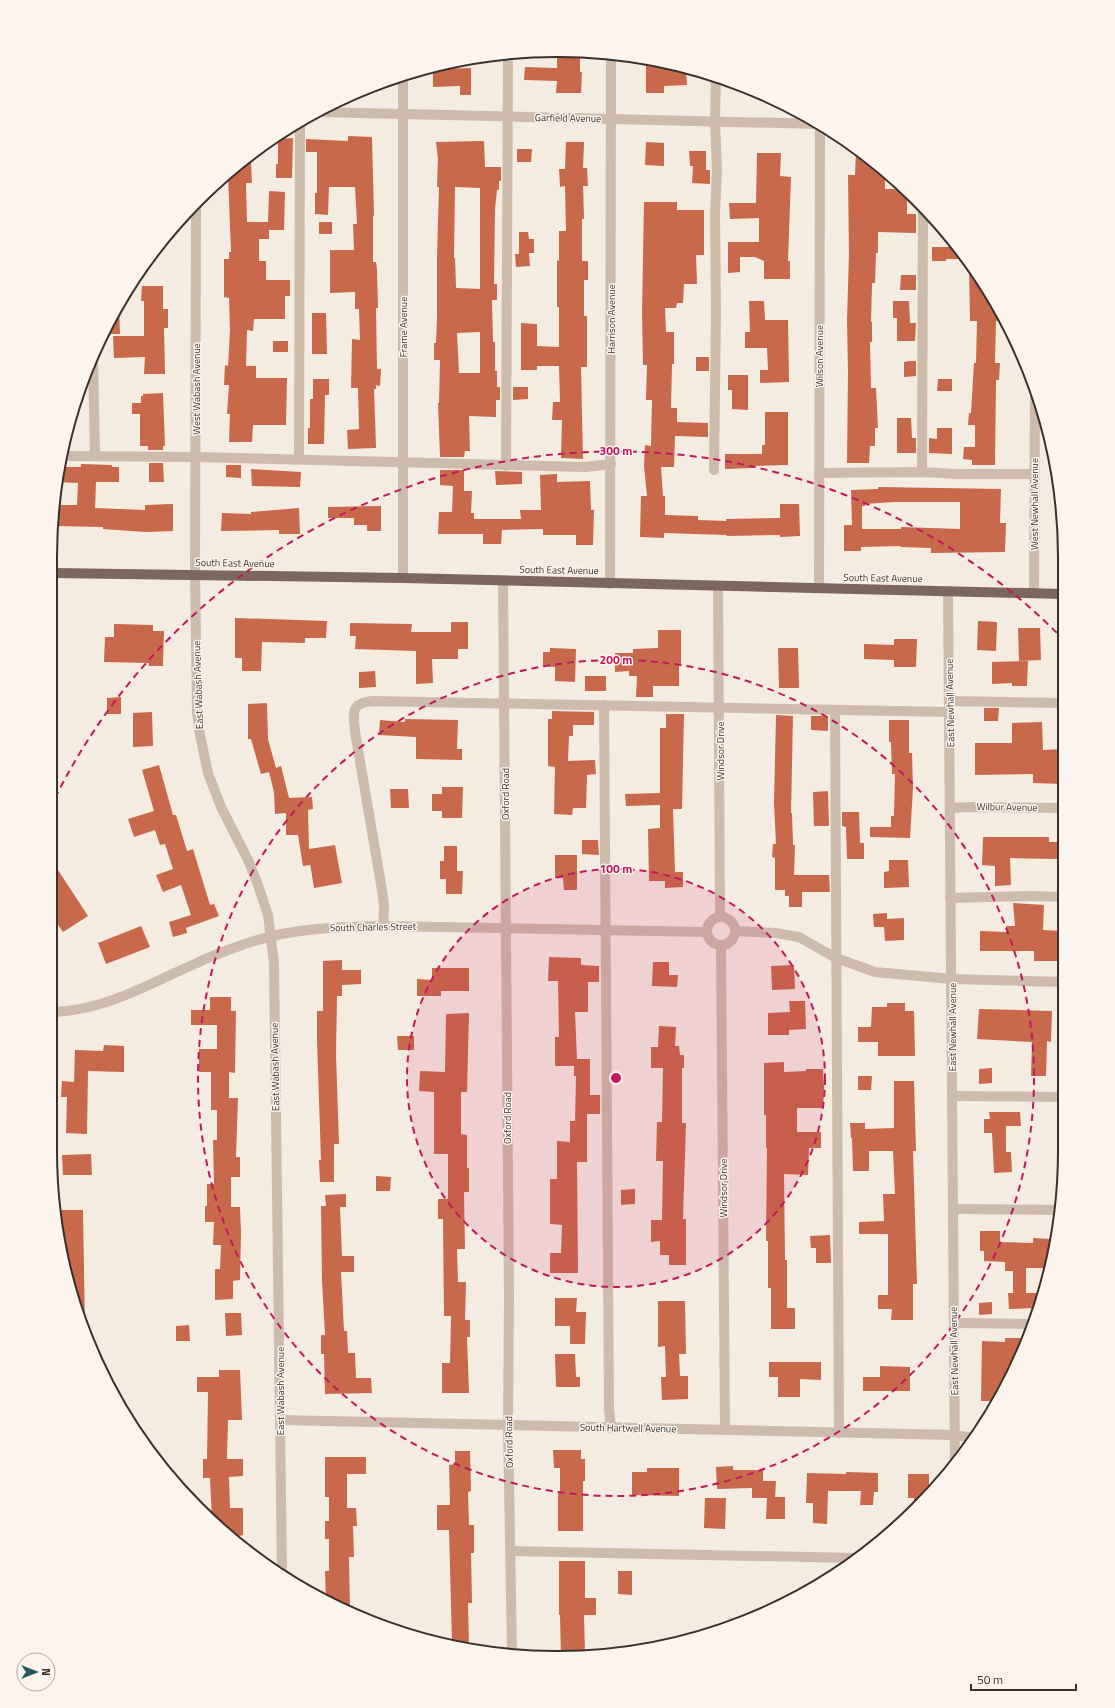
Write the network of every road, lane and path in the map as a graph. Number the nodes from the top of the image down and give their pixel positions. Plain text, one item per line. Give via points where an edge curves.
1 (508, 60) edge
2 (611, 60) edge
3 (403, 82) edge
4 (716, 83) edge
5 (329, 112) edge
6 (403, 115) junction
7 (508, 117) junction
8 (611, 119) junction
9 (715, 120) junction
10 (807, 124) edge
11 (300, 128) edge
12 (820, 131) edge
13 (196, 212) edge
14 (922, 215) edge
15 (93, 371) edge
16 (1035, 409) edge
17 (68, 456) edge
18 (95, 456) junction
19 (196, 457) junction
20 (299, 459) junction
21 (403, 462) junction
22 (611, 464) junction
23 (506, 466) junction
24 (714, 470) dead end
25 (922, 472) junction
26 (819, 473) junction
27 (1034, 474) junction
28 (57, 573) edge
29 (195, 574) junction
30 (403, 578) junction
31 (503, 581) junction
32 (610, 584) junction
33 (718, 586) junction
34 (819, 588) junction
35 (948, 591) junction
36 (1034, 593) junction
37 (1058, 594) edge
38 (504, 703) junction
39 (1058, 703) edge
40 (604, 706) junction
41 (949, 706) junction
42 (719, 708) junction
43 (834, 710) junction
44 (951, 808) junction
45 (1058, 808) edge
46 (1058, 896) edge
47 (950, 898) junction
48 (720, 917) junction
49 (383, 926) junction
50 (506, 928) junction
51 (606, 930) junction
52 (735, 931) junction
53 (707, 932) junction
54 (271, 937) junction
55 (721, 945) junction
56 (836, 958) junction
57 (952, 979) junction
58 (1058, 982) edge
59 (57, 1012) edge
60 (952, 1096) junction
61 (1058, 1097) edge
62 (953, 1209) junction
63 (1055, 1210) edge
64 (954, 1323) junction
65 (1026, 1324) edge
66 (280, 1420) junction
67 (508, 1426) junction
68 (611, 1428) junction
69 (725, 1430) junction
70 (839, 1433) junction
71 (955, 1435) junction
72 (968, 1437) edge
73 (955, 1455) edge
74 (510, 1551) junction
75 (849, 1558) edge
76 (282, 1569) edge
77 (512, 1649) edge

1 - 7 street
2 - 8 street, Harrison Avenue
3 - 6 street, Frame Avenue
4 - 9 street
5 - 6 street, Garfield Avenue
6 - 7 street, Garfield Avenue
6 - 21 street, Frame Avenue
7 - 8 street, Garfield Avenue
7 - 23 street
8 - 9 street, Garfield Avenue
8 - 22 street, Harrison Avenue
9 - 10 street, Garfield Avenue
9 - 24 street via 717,170
11 - 20 street
12 - 26 street, Wilson Avenue
13 - 19 street, West Wabash Avenue
14 - 25 street
15 - 18 street
16 - 27 street, West Newhall Avenue
17 - 18 street
18 - 19 street
19 - 20 street
19 - 29 street, West Wabash Avenue
20 - 21 street
21 - 23 street
21 - 30 street, Frame Avenue
22 - 23 street via 586,467
22 - 32 street, Harrison Avenue
25 - 26 street
25 - 27 street
26 - 34 street, Wilson Avenue
27 - 36 street, West Newhall Avenue
28 - 29 main road, South East Avenue
29 - 30 main road, South East Avenue
29 - 54 street, East Wabash Avenue via 197,712 204,757 221,807 258,885 268,915
30 - 31 main road, South East Avenue
31 - 32 main road, South East Avenue
31 - 38 street, Oxford Road
32 - 33 main road, South East Avenue
33 - 34 main road, South East Avenue
33 - 42 street, Windsor Drive
34 - 35 main road, South East Avenue
35 - 36 main road, South East Avenue
35 - 41 street, East Newhall Avenue
36 - 37 main road, South East Avenue
38 - 40 street
38 - 49 street via 372,701 357,704 354,713 355,732 383,896
38 - 50 street, Oxford Road
39 - 41 street
40 - 42 street
40 - 51 street
41 - 43 street
41 - 44 street, East Newhall Avenue
42 - 43 street
42 - 48 street, Windsor Drive
43 - 56 street
44 - 45 street, Wilbur Avenue
44 - 47 street, East Newhall Avenue
46 - 47 street
47 - 57 street, East Newhall Avenue
48 - 52 street via 732,922
48 - 53 street via 709,923
49 - 50 street, South Charles Street
49 - 54 street, South Charles Street via 339,927
50 - 51 street, South Charles Street
50 - 67 street, Oxford Road
51 - 53 street, South Charles Street
51 - 68 street via 608,1409
52 - 55 street via 729,942
52 - 56 street via 798,937
53 - 55 street via 713,942
54 - 59 street, South Charles Street via 249,942 197,963 130,995 84,1009
54 - 66 street, East Wabash Avenue via 274,963
55 - 69 street, Windsor Drive
56 - 57 street via 875,972
56 - 70 street
57 - 58 street
57 - 60 street, East Newhall Avenue
60 - 61 street
60 - 62 street, East Newhall Avenue
62 - 63 street
62 - 64 street, East Newhall Avenue
64 - 65 street
64 - 71 street, East Newhall Avenue
66 - 67 street, South Hartwell Avenue
66 - 76 street, East Wabash Avenue
67 - 68 street, South Hartwell Avenue
67 - 74 street, Oxford Road
68 - 69 street, South Hartwell Avenue
69 - 70 street, South Hartwell Avenue
70 - 71 street, South Hartwell Avenue
71 - 72 street, South Hartwell Avenue
71 - 73 street, East Newhall Avenue
74 - 75 street
74 - 77 street, Oxford Road

